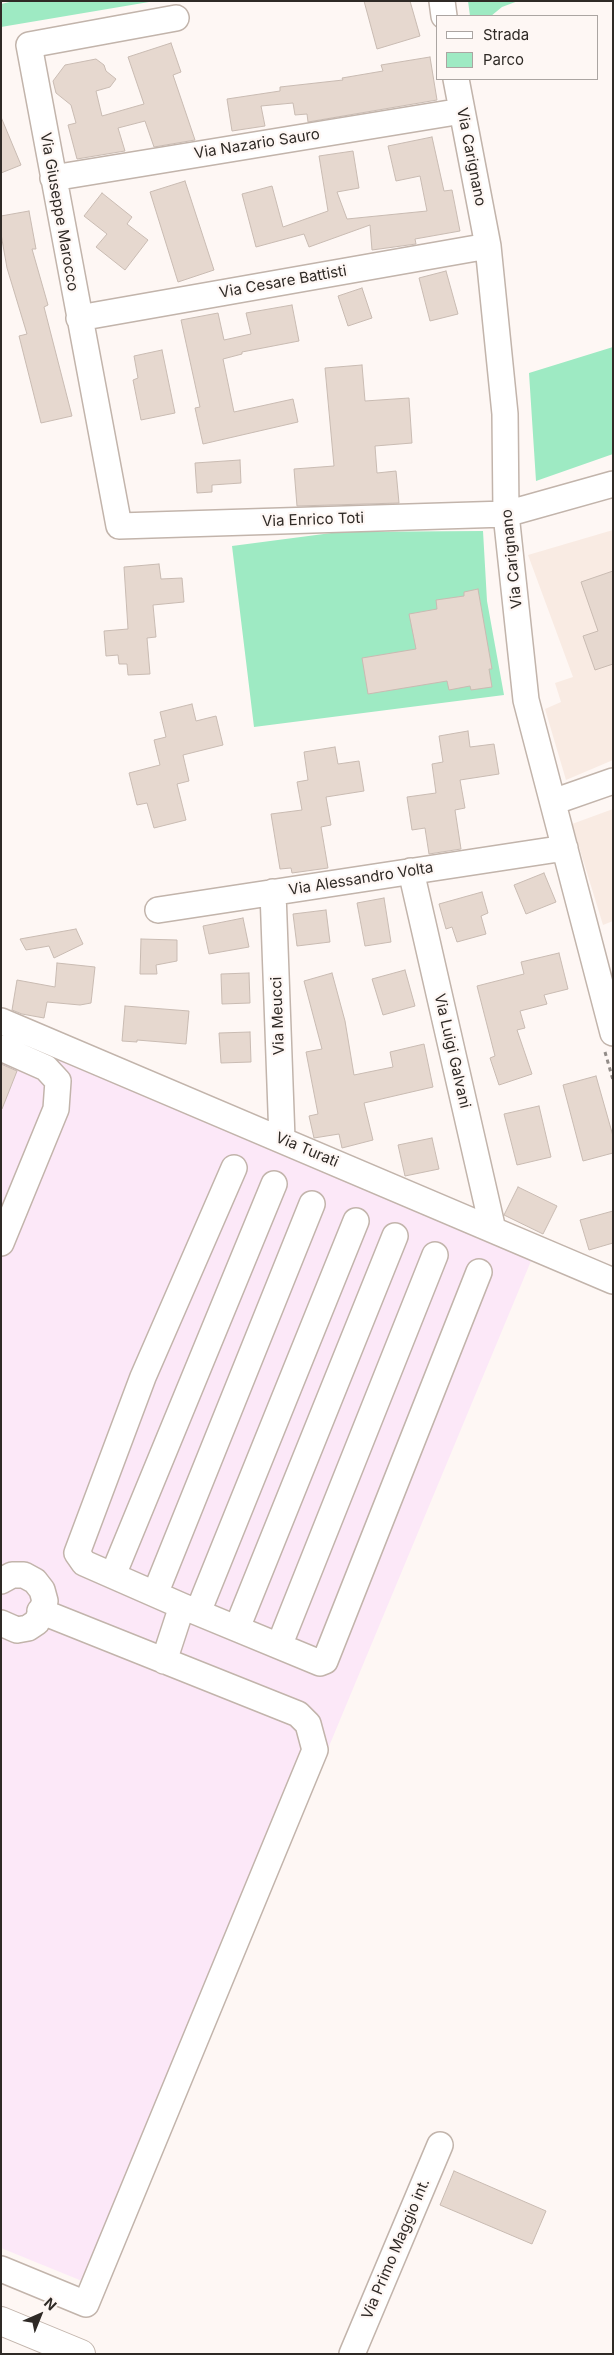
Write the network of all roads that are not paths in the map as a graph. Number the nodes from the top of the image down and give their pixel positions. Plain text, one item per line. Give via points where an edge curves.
1 (442, 1) edge
2 (444, 15) edge
3 (176, 18) dead end
4 (456, 80) edge
5 (462, 111) junction
6 (53, 178) junction
7 (488, 246) junction
8 (79, 318) junction
9 (613, 484) edge
10 (506, 514) junction
11 (119, 526) joint
12 (613, 781) edge
13 (553, 802) junction
14 (565, 848) junction
15 (411, 872) junction
16 (274, 892) junction
17 (158, 910) dead end
18 (1, 1021) edge
19 (613, 1033) edge
20 (1, 1048) edge
21 (282, 1139) junction
22 (234, 1168) dead end
23 (274, 1184) dead end
24 (312, 1204) dead end
25 (356, 1221) dead end
26 (493, 1230) junction
27 (395, 1236) dead end
28 (1, 1243) edge
29 (435, 1254) dead end
30 (480, 1272) dead end
31 (613, 1282) edge
32 (113, 1575) junction
33 (1, 1580) edge
34 (155, 1594) junction
35 (190, 1609) junction
36 (40, 1611) junction
37 (1, 1623) edge
38 (238, 1628) junction
39 (279, 1646) junction
40 (164, 1661) junction
41 (440, 2145) dead end
42 (1, 2270) edge
43 (1, 2321) edge
44 (81, 2354) edge
45 (352, 2354) edge

1 - 2 street
3 - 6 street, Via Giuseppe Marocco via 28,45
4 - 5 street, Via Carignano
5 - 6 street, Via Nazario Sauro
5 - 7 street, Via Carignano
6 - 8 street, Via Giuseppe Marocco
7 - 8 street, Via Cesare Battisti
7 - 10 street, Via Carignano via 505,414
8 - 11 street, Via Giuseppe Marocco
9 - 10 street, Via Enrico Toti
10 - 11 street, Via Enrico Toti
10 - 13 street, Via Carignano via 526,700
12 - 13 street
13 - 14 street, Via Carignano
14 - 15 street, Via Alessandro Volta
14 - 19 street, Via Carignano
15 - 16 street, Via Alessandro Volta
15 - 26 street, Via Luigi Galvani
16 - 17 street, Via Alessandro Volta
16 - 21 street, Via Meucci
18 - 21 street, Via Turati
20 - 28 street via 46,1068 58,1081 56,1110
21 - 26 street, Via Turati
22 - 32 street via 143,1378 77,1553 84,1563
23 - 32 street
24 - 34 street
25 - 35 street
26 - 31 street, Via Turati
27 - 38 street
29 - 39 street
30 - 39 street via 324,1662
32 - 34 street
33 - 36 street via 12,1575 24,1575 35,1581 45,1601
34 - 35 street
35 - 38 street
35 - 40 street
36 - 37 street via 37,1622 28,1628 17,1630
36 - 40 street
38 - 39 street
40 - 42 street via 304,1718 315,1750 86,2304
41 - 45 street, Via Primo Maggio int.
43 - 44 main road

